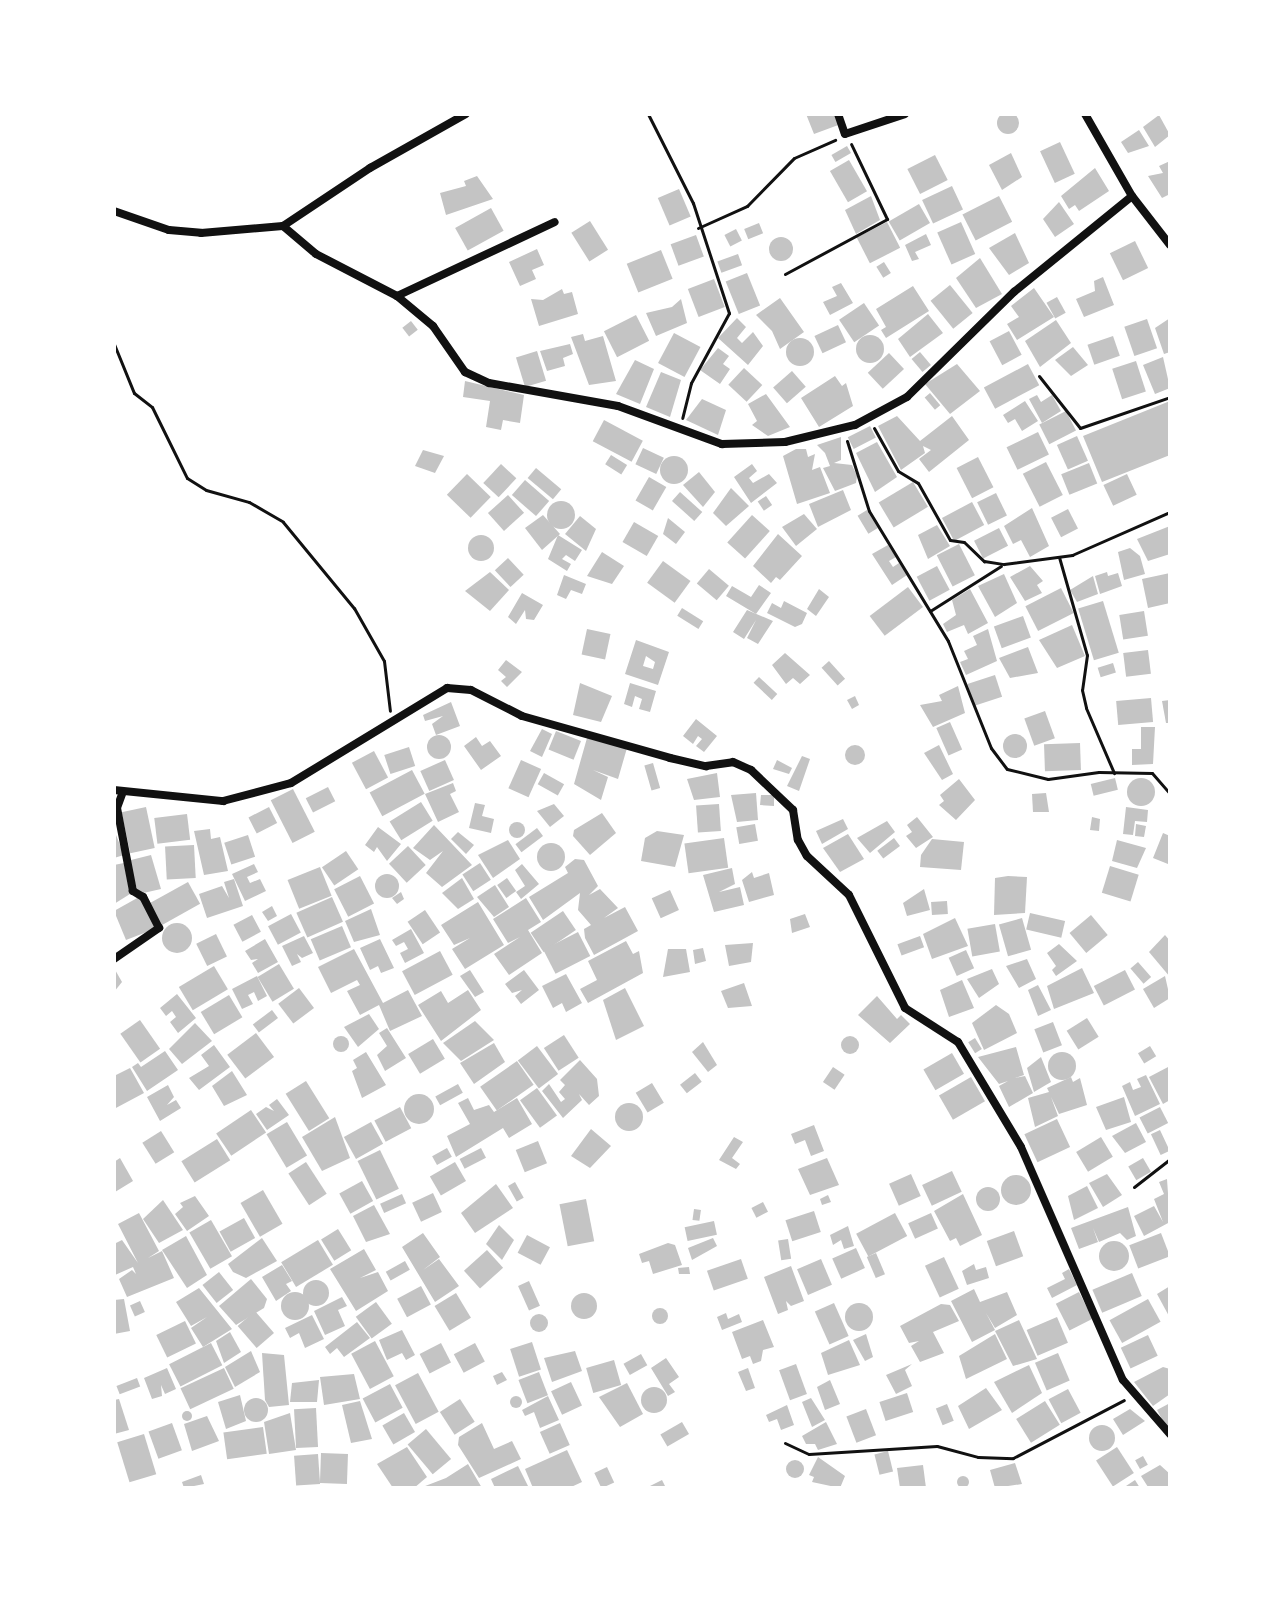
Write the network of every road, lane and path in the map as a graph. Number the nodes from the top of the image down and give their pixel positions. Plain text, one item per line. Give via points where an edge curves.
1 (466, 114) edge
2 (648, 114) edge
3 (838, 114) edge
4 (905, 114) edge
5 (1085, 114) edge
6 (845, 134) junction
7 (1132, 196) junction
8 (114, 211) edge
9 (555, 222) dead end
10 (283, 226) junction
11 (698, 228) junction
12 (1170, 245) edge
13 (785, 274) dead end
14 (397, 296) junction
15 (114, 344) edge
16 (1039, 376) dead end
17 (1170, 397) edge
18 (869, 419) junction
19 (679, 429) junction
20 (842, 429) junction
21 (1170, 512) edge
22 (1059, 557) junction
23 (1004, 564) junction
24 (930, 611) junction
25 (391, 722) junction
26 (1114, 773) junction
27 (118, 792) edge
28 (1170, 794) edge
29 (114, 959) edge
30 (1170, 1159) edge
31 (1134, 1187) dead end
32 (1134, 1393) junction
33 (1170, 1434) edge
34 (785, 1443) dead end

1 - 10 street via 370,168
2 - 11 path via 693,203
3 - 6 street
4 - 6 street
5 - 7 street
6 - 11 path via 794,158 747,206
6 - 13 path via 887,219
7 - 12 street
7 - 18 street via 1014,292 907,397
8 - 10 street via 169,230 201,233
9 - 14 street
10 - 14 street via 316,254
11 - 19 path via 729,313 691,383
14 - 19 street via 433,326 465,372 489,383 618,406
15 - 25 path via 134,393 152,407 187,478 206,490 249,502 283,522 354,608 384,661
16 - 17 path via 1080,428
18 - 20 street
18 - 23 path via 898,471 918,483 950,540 964,542 984,561
19 - 20 street via 722,444 785,442
20 - 24 path via 869,511
21 - 22 path via 1123,536
22 - 23 path
22 - 26 path via 1087,655 1082,690 1086,708
23 - 24 path
24 - 26 path via 991,748 1007,769 1048,779
25 - 27 street via 332,761 277,787 223,801
25 - 32 street via 426,696 447,688 471,690 522,716 670,758 706,766 733,762 773,788 793,810 807,856 855,905 905,1008 958,1042 1013,1134 1123,1380
26 - 28 path via 1152,773
27 - 29 street via 133,891 143,897 159,928
30 - 31 path
32 - 33 street
32 - 34 path via 1013,1458 978,1457 937,1446 809,1454

